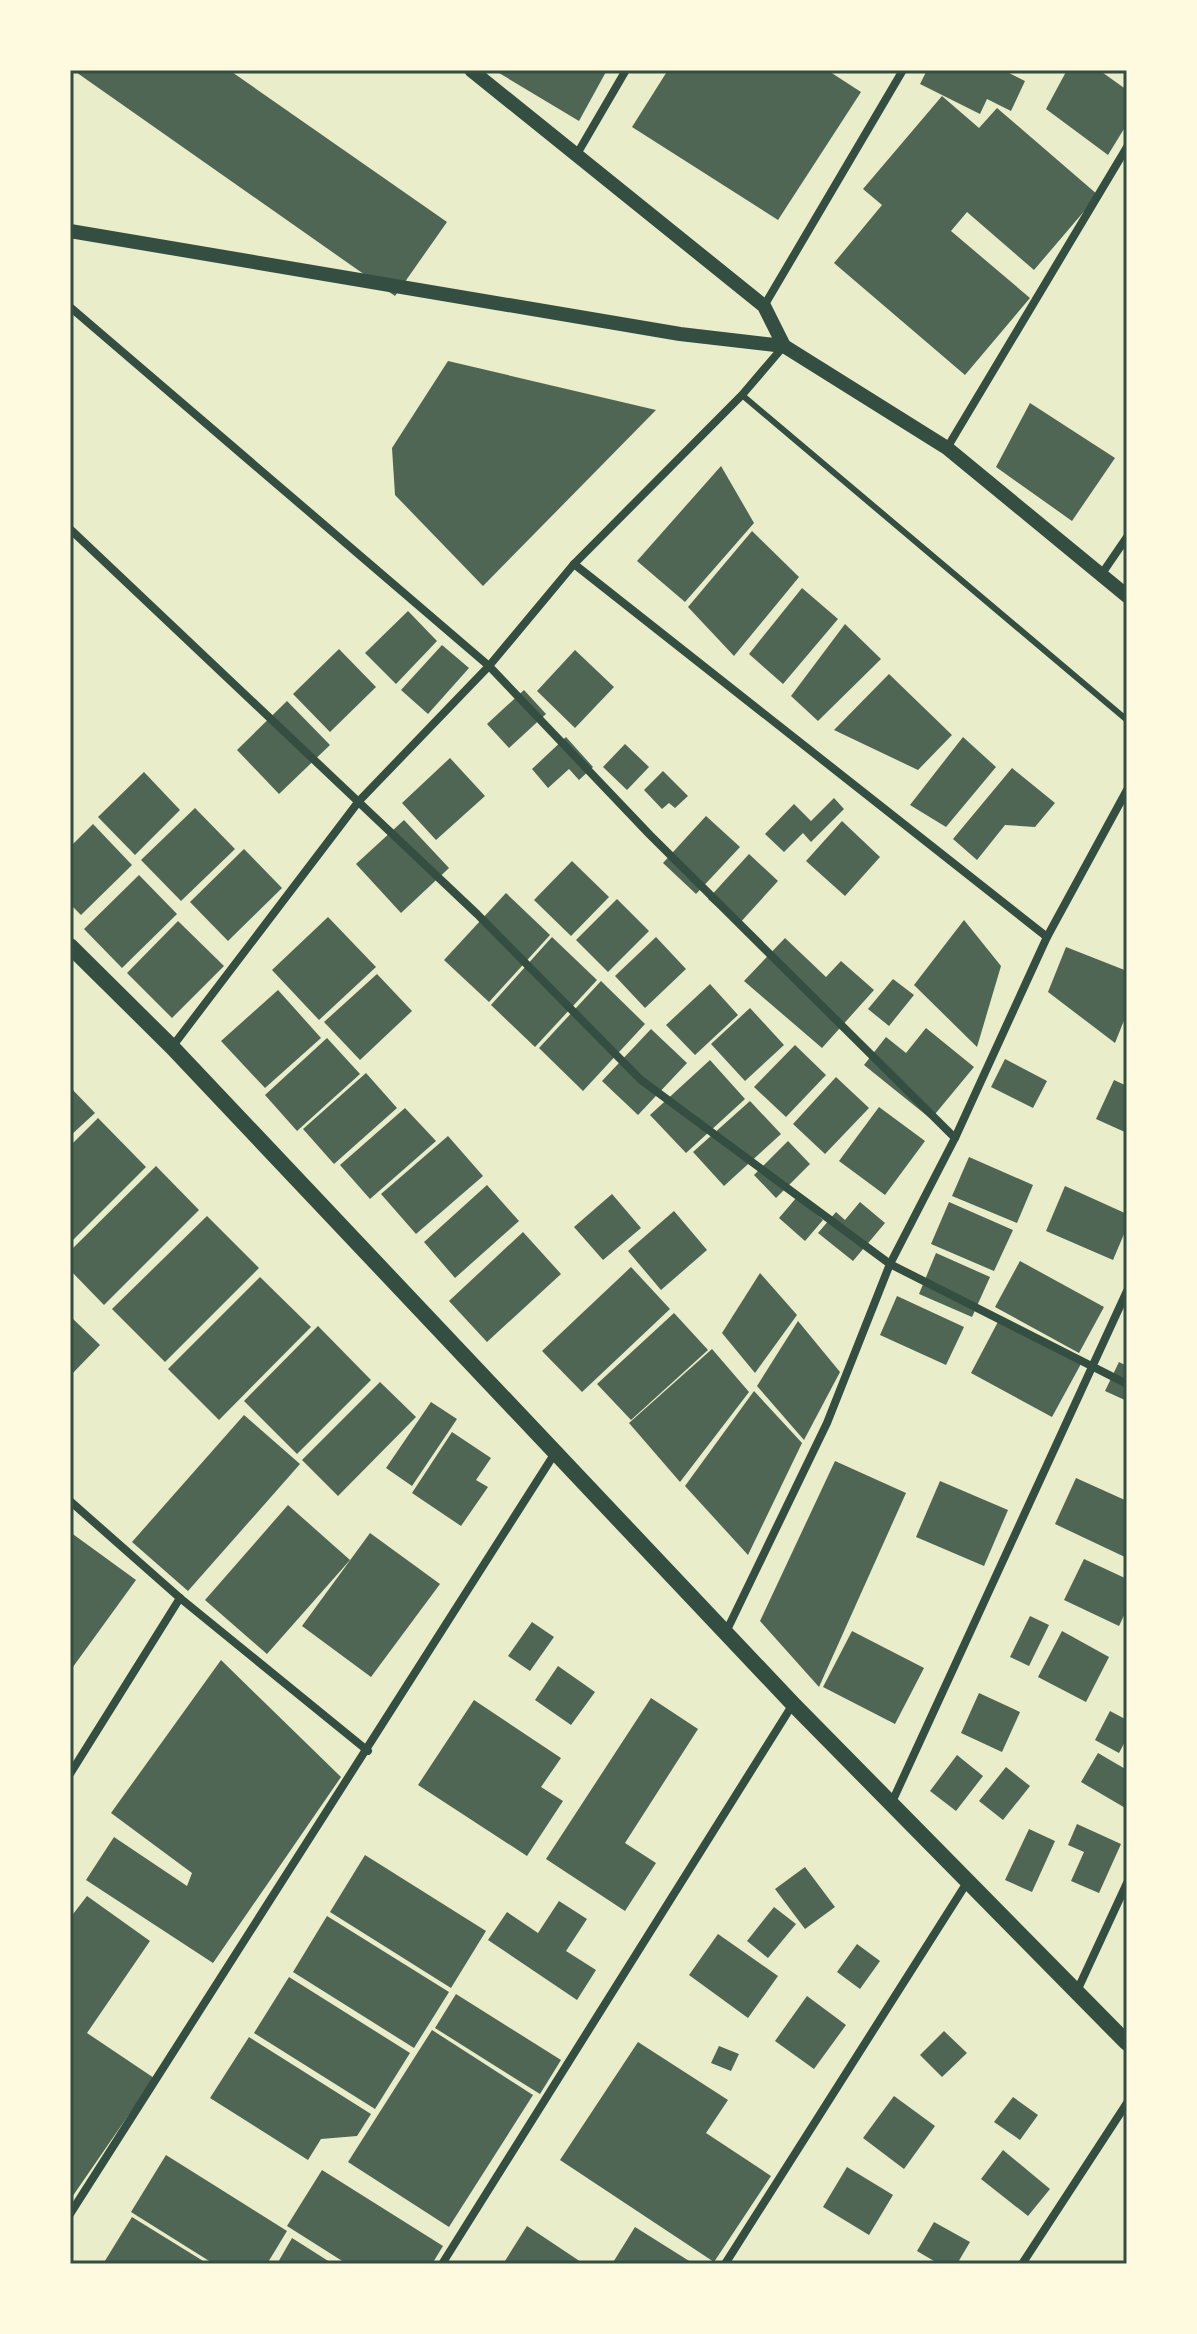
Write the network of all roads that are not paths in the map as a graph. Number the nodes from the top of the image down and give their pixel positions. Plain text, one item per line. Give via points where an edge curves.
1 (471, 70) edge
2 (626, 70) edge
3 (903, 70) edge
4 (1127, 147) edge
5 (577, 154) junction
6 (70, 231) edge
7 (764, 306) junction
8 (70, 307) edge
9 (784, 346) junction
10 (742, 395) junction
11 (947, 448) junction
12 (70, 529) edge
13 (1127, 537) edge
14 (574, 564) junction
15 (1101, 575) junction
16 (1127, 596) edge
17 (489, 666) junction
18 (1127, 720) edge
19 (1127, 790) edge
20 (359, 801) junction
21 (1047, 937) junction
22 (70, 946) edge
23 (172, 1047) junction
24 (955, 1138) junction
25 (890, 1264) junction
26 (1127, 1291) edge
27 (1090, 1366) junction
28 (1127, 1384) edge
29 (555, 1453) junction
30 (70, 1501) edge
31 (180, 1598) junction
32 (726, 1632) junction
33 (793, 1704) junction
34 (368, 1751) junction
35 (70, 1774) edge
36 (892, 1802) junction
37 (969, 1880) junction
38 (1127, 1883) edge
39 (1077, 1992) junction
40 (1127, 2043) edge
41 (1127, 2103) edge
42 (70, 2214) edge
43 (442, 2264) edge
44 (725, 2264) edge
45 (1022, 2264) edge

1 - 5 street
2 - 5 street
3 - 7 street
4 - 11 street
5 - 7 street
6 - 9 street via 680,334
7 - 9 street
8 - 17 street
9 - 10 street
9 - 11 street
10 - 14 street
10 - 18 lane
11 - 15 street
12 - 20 street
13 - 15 street
14 - 17 street
14 - 21 street
15 - 16 street
17 - 20 street
17 - 24 street via 650,835
19 - 21 street
20 - 23 street
20 - 25 street via 641,1080
21 - 24 street
22 - 23 main road
23 - 29 main road
24 - 25 street
25 - 27 street
25 - 32 street via 827,1423
26 - 27 street
27 - 28 street
27 - 36 street
29 - 32 main road
29 - 34 street
30 - 31 street
31 - 34 street
31 - 35 street
32 - 33 main road
33 - 36 main road
33 - 43 street
34 - 42 street
36 - 37 main road
37 - 39 main road
37 - 44 street
38 - 39 street
39 - 40 main road
41 - 45 street

